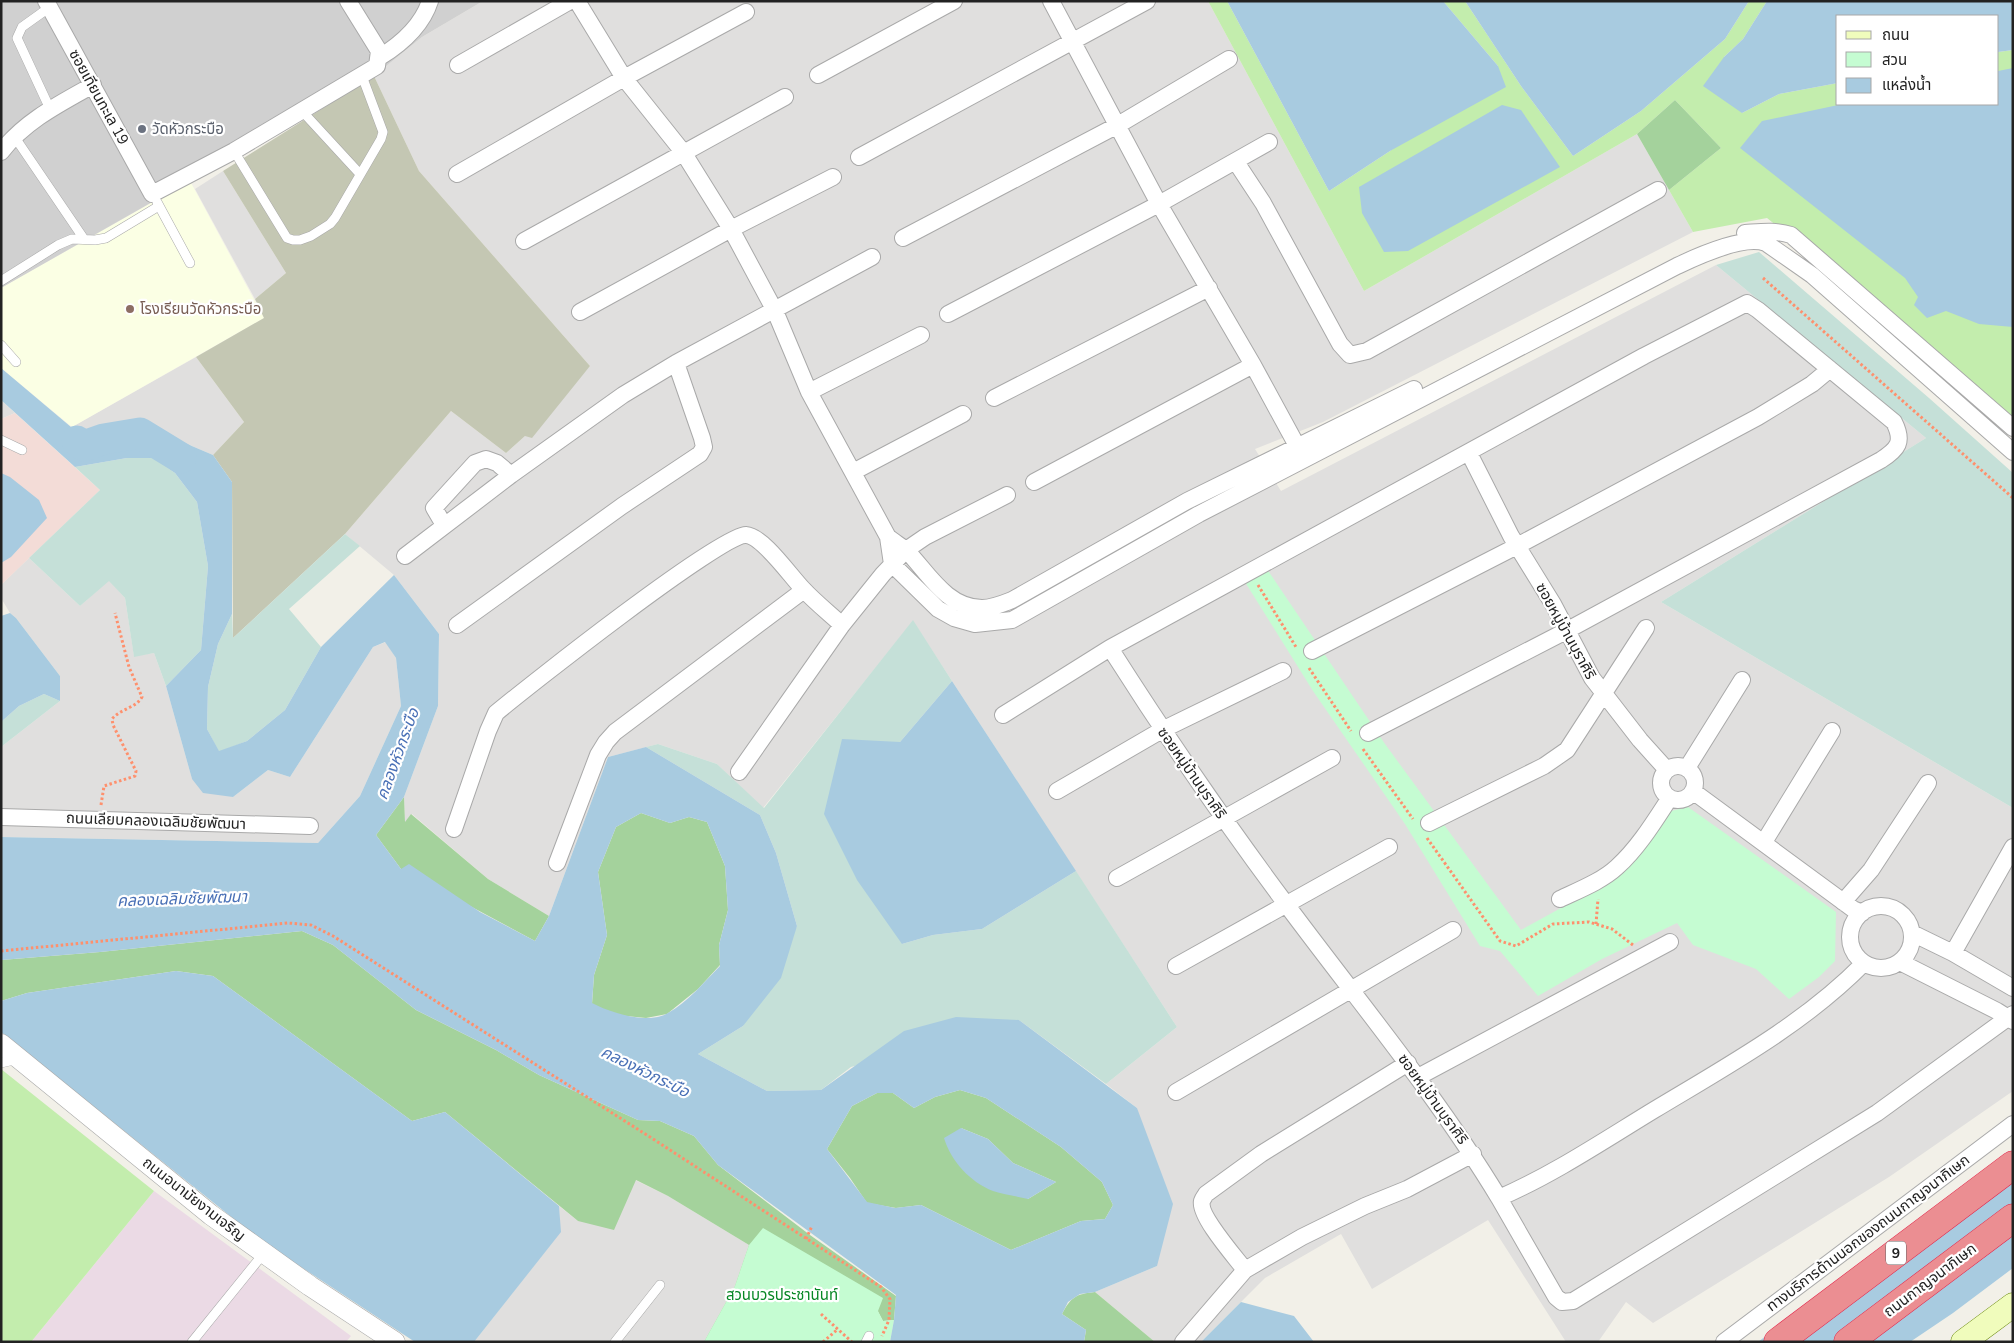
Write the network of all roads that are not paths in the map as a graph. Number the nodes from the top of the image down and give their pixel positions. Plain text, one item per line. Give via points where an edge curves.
1 (348, 1) edge
2 (430, 1) edge
3 (570, 1) edge
4 (578, 1) edge
5 (954, 1) edge
6 (1051, 1) edge
7 (1147, 1) edge
8 (52, 3) edge
9 (746, 12) dead end
10 (1072, 42) junction
11 (380, 57) junction
12 (1229, 59) dead end
13 (458, 65) dead end
14 (818, 75) dead end
15 (362, 76) junction
16 (624, 78) junction
17 (93, 85) junction
18 (785, 97) dead end
19 (50, 108) junction
20 (302, 111) junction
21 (1118, 125) junction
22 (14, 136) junction
23 (1269, 142) dead end
24 (234, 151) junction
25 (1, 152) edge
26 (683, 152) junction
27 (859, 157) dead end
28 (1236, 162) junction
29 (360, 174) junction
30 (457, 174) dead end
31 (833, 177) dead end
32 (1658, 190) dead end
33 (156, 200) junction
34 (1159, 204) junction
35 (731, 228) junction
36 (903, 238) dead end
37 (84, 239) junction
38 (524, 241) dead end
39 (872, 257) dead end
40 (190, 264) dead end
41 (1, 281) edge
42 (1209, 288) junction
43 (775, 311) junction
44 (580, 312) dead end
45 (948, 314) dead end
46 (921, 335) dead end
47 (1, 345) edge
48 (16, 362) dead end
49 (676, 364) junction
50 (1253, 365) junction
51 (1830, 369) junction
52 (809, 392) junction
53 (994, 398) dead end
54 (963, 414) dead end
55 (2013, 428) edge
56 (1, 440) edge
57 (22, 450) dead end
58 (2013, 452) edge
59 (1300, 453) junction
60 (1470, 453) junction
61 (853, 472) junction
62 (511, 475) junction
63 (1034, 482) dead end
64 (1007, 495) dead end
65 (444, 525) junction
66 (888, 537) junction
67 (1115, 542) junction
68 (1517, 546) junction
69 (906, 550) junction
70 (405, 556) dead end
71 (1124, 557) junction
72 (892, 564) junction
73 (804, 590) junction
74 (1012, 600) junction
75 (1019, 616) junction
76 (842, 625) junction
77 (457, 626) dead end
78 (1646, 628) dead end
79 (1566, 631) junction
80 (1110, 648) junction
81 (1312, 650) dead end
82 (1283, 671) dead end
83 (1742, 680) dead end
84 (1604, 694) junction
85 (1002, 714) dead end
86 (1162, 730) junction
87 (1832, 731) dead end
88 (1368, 733) dead end
89 (1332, 758) dead end
90 (1687, 768) junction
91 (1667, 770) junction
92 (739, 772) dead end
93 (1928, 783) dead end
94 (1057, 791) dead end
95 (1694, 792) junction
96 (1669, 799) junction
97 (1, 817) edge
98 (1224, 819) junction
99 (1429, 822) dead end
100 (310, 826) dead end
101 (454, 829) dead end
102 (1764, 842) junction
103 (1389, 847) dead end
104 (2013, 847) edge
105 (557, 863) dead end
106 (1117, 878) dead end
107 (1560, 899) dead end
108 (1843, 902) junction
109 (1286, 905) junction
110 (1862, 913) junction
111 (1453, 930) dead end
112 (1912, 933) junction
113 (1670, 942) dead end
114 (1953, 953) junction
115 (1900, 962) junction
116 (1864, 963) junction
117 (1176, 966) dead end
118 (2013, 988) edge
119 (1351, 990) junction
120 (2011, 1017) edge
121 (1, 1044) edge
122 (10, 1061) edge
123 (1408, 1063) junction
124 (1418, 1077) junction
125 (1176, 1092) dead end
126 (2013, 1124) edge
127 (1473, 1154) junction
128 (2013, 1165) edge
129 (1499, 1198) junction
130 (2013, 1218) edge
131 (264, 1254) junction
132 (1245, 1270) junction
133 (660, 1285) dead end
134 (2013, 1305) edge
135 (192, 1342) edge
136 (395, 1342) edge
137 (615, 1342) edge
138 (1183, 1342) edge
139 (1724, 1342) edge
140 (1778, 1342) edge
141 (1848, 1342) edge
142 (1963, 1342) edge

1 - 11 street
2 - 11 street via 411,33
3 - 13 street
4 - 16 street
5 - 14 street
6 - 10 street
7 - 10 street
8 - 17 street, ซอยเทียนทะเล 19
8 - 19 lane via 22,27 17,38
9 - 16 street
10 - 21 street
10 - 27 street
11 - 15 street via 377,66
12 - 21 street
15 - 20 street
15 - 29 lane via 383,132
16 - 26 street
16 - 30 street
17 - 19 street
17 - 33 street, ซอยเทียนทะเล 19
18 - 26 street
19 - 22 street
20 - 24 street
20 - 29 lane
21 - 34 street
21 - 36 street
22 - 25 street
22 - 37 lane
23 - 28 street
24 - 29 lane via 287,238 293,240 312,236 330,224
24 - 33 street
26 - 35 street
26 - 38 street
28 - 32 street via 1266,209 1340,344 1350,355 1367,351
28 - 34 street
31 - 35 street
33 - 37 lane via 106,238
33 - 40 lane
34 - 42 street
34 - 45 street
35 - 43 street
35 - 44 street
37 - 41 lane via 72,239 58,246
39 - 43 street
42 - 50 street
42 - 53 street
43 - 49 street
43 - 52 street
46 - 52 street
47 - 48 lane
49 - 62 street via 623,395
49 - 77 street via 702,438 704,448 700,454 622,506
50 - 59 street
50 - 63 street
51 - 60 street via 1747,303
51 - 68 street via 1758,417
51 - 79 street via 1894,422 1899,432 1899,443 1894,451
52 - 61 street
54 - 61 street
55 - 59 street via 1805,246 1791,235 1769,231 1742,233 1694,248
56 - 57 lane
58 - 59 street via 1812,275 1760,241 1740,243 1698,256
59 - 67 street via 1187,501
59 - 71 street
60 - 68 street, ซอยหมู่บ้านบุราศิริ
60 - 80 street
61 - 66 street
62 - 65 street
62 - 65 street via 497,463 486,459 474,463 434,508
64 - 69 street
65 - 70 street
66 - 69 street
66 - 72 street
67 - 71 street
67 - 74 street
68 - 79 street, ซอยหมู่บ้านบุราศิริ
68 - 81 street
69 - 72 street
69 - 74 street via 936,585 958,603 982,608
71 - 75 street
72 - 75 street via 928,601 954,618 975,624 1002,622
72 - 76 street
73 - 76 street
73 - 101 street via 757,539 746,535 702,558 496,713
73 - 105 street via 615,732 598,755
74 - 75 street
76 - 92 street
78 - 84 street
79 - 84 street, ซอยหมู่บ้านบุราศิริ
79 - 88 street
80 - 85 street
80 - 86 street, ซอยหมู่บ้านบุราศิริ
82 - 86 street
83 - 90 street
84 - 91 street, ซอยหมู่บ้านบุราศิริ
84 - 99 street via 1567,750 1544,766
86 - 94 street
86 - 98 street, ซอยหมู่บ้านบุราศิริ
87 - 102 street
89 - 98 street
90 - 91 street via 1680,766
90 - 95 street via 1695,779
91 - 96 street via 1661,788
93 - 108 street via 1871,870
95 - 96 street via 1683,800
95 - 102 street
96 - 107 street via 1632,852 1616,868
97 - 100 street, ถนนเลียบคลองเฉลิมชัยพัฒนา
98 - 106 street
98 - 109 street, ซอยหมู่บ้านบุราศิริ
102 - 108 street
103 - 109 street
104 - 114 street
108 - 110 street
109 - 117 street
109 - 119 street, ซอยหมู่บ้านบุราศิริ
110 - 112 street via 1882,906 1893,909 1902,914
110 - 116 street via 1855,921 1850,942
111 - 119 street
112 - 114 street
112 - 115 street via 1908,954
113 - 124 street
114 - 118 street
115 - 116 street via 1880,968
115 - 120 street
116 - 129 street via 1760,1046 1555,1171
119 - 123 street, ซอยหมู่บ้านบุราศิริ
119 - 125 street
120 - 129 street, ซอยหมู่บ้านบุราศิริ via 1877,1113 1573,1301 1562,1302 1556,1297
121 - 122 street, ถนนอนามัยงามเจริญ
122 - 131 street, ถนนอนามัยงามเจริญ
123 - 124 street, ซอยหมู่บ้านบุราศิริ
123 - 132 street via 1261,1154 1206,1194 1202,1208 1207,1219
124 - 127 street, ซอยหมู่บ้านบุราศิริ
126 - 139 street, ทางบริการด้านนอกของถนนกาญจนาภิเษก
127 - 129 street, ซอยหมู่บ้านบุราศิริ
127 - 132 street via 1407,1189 1302,1236
128 - 140 highway, 9
130 - 141 highway, ถนนกาญจนาภิเษก
131 - 135 lane
131 - 136 street, ถนนอนามัยงามเจริญ
132 - 138 street
133 - 137 lane
134 - 142 main road

